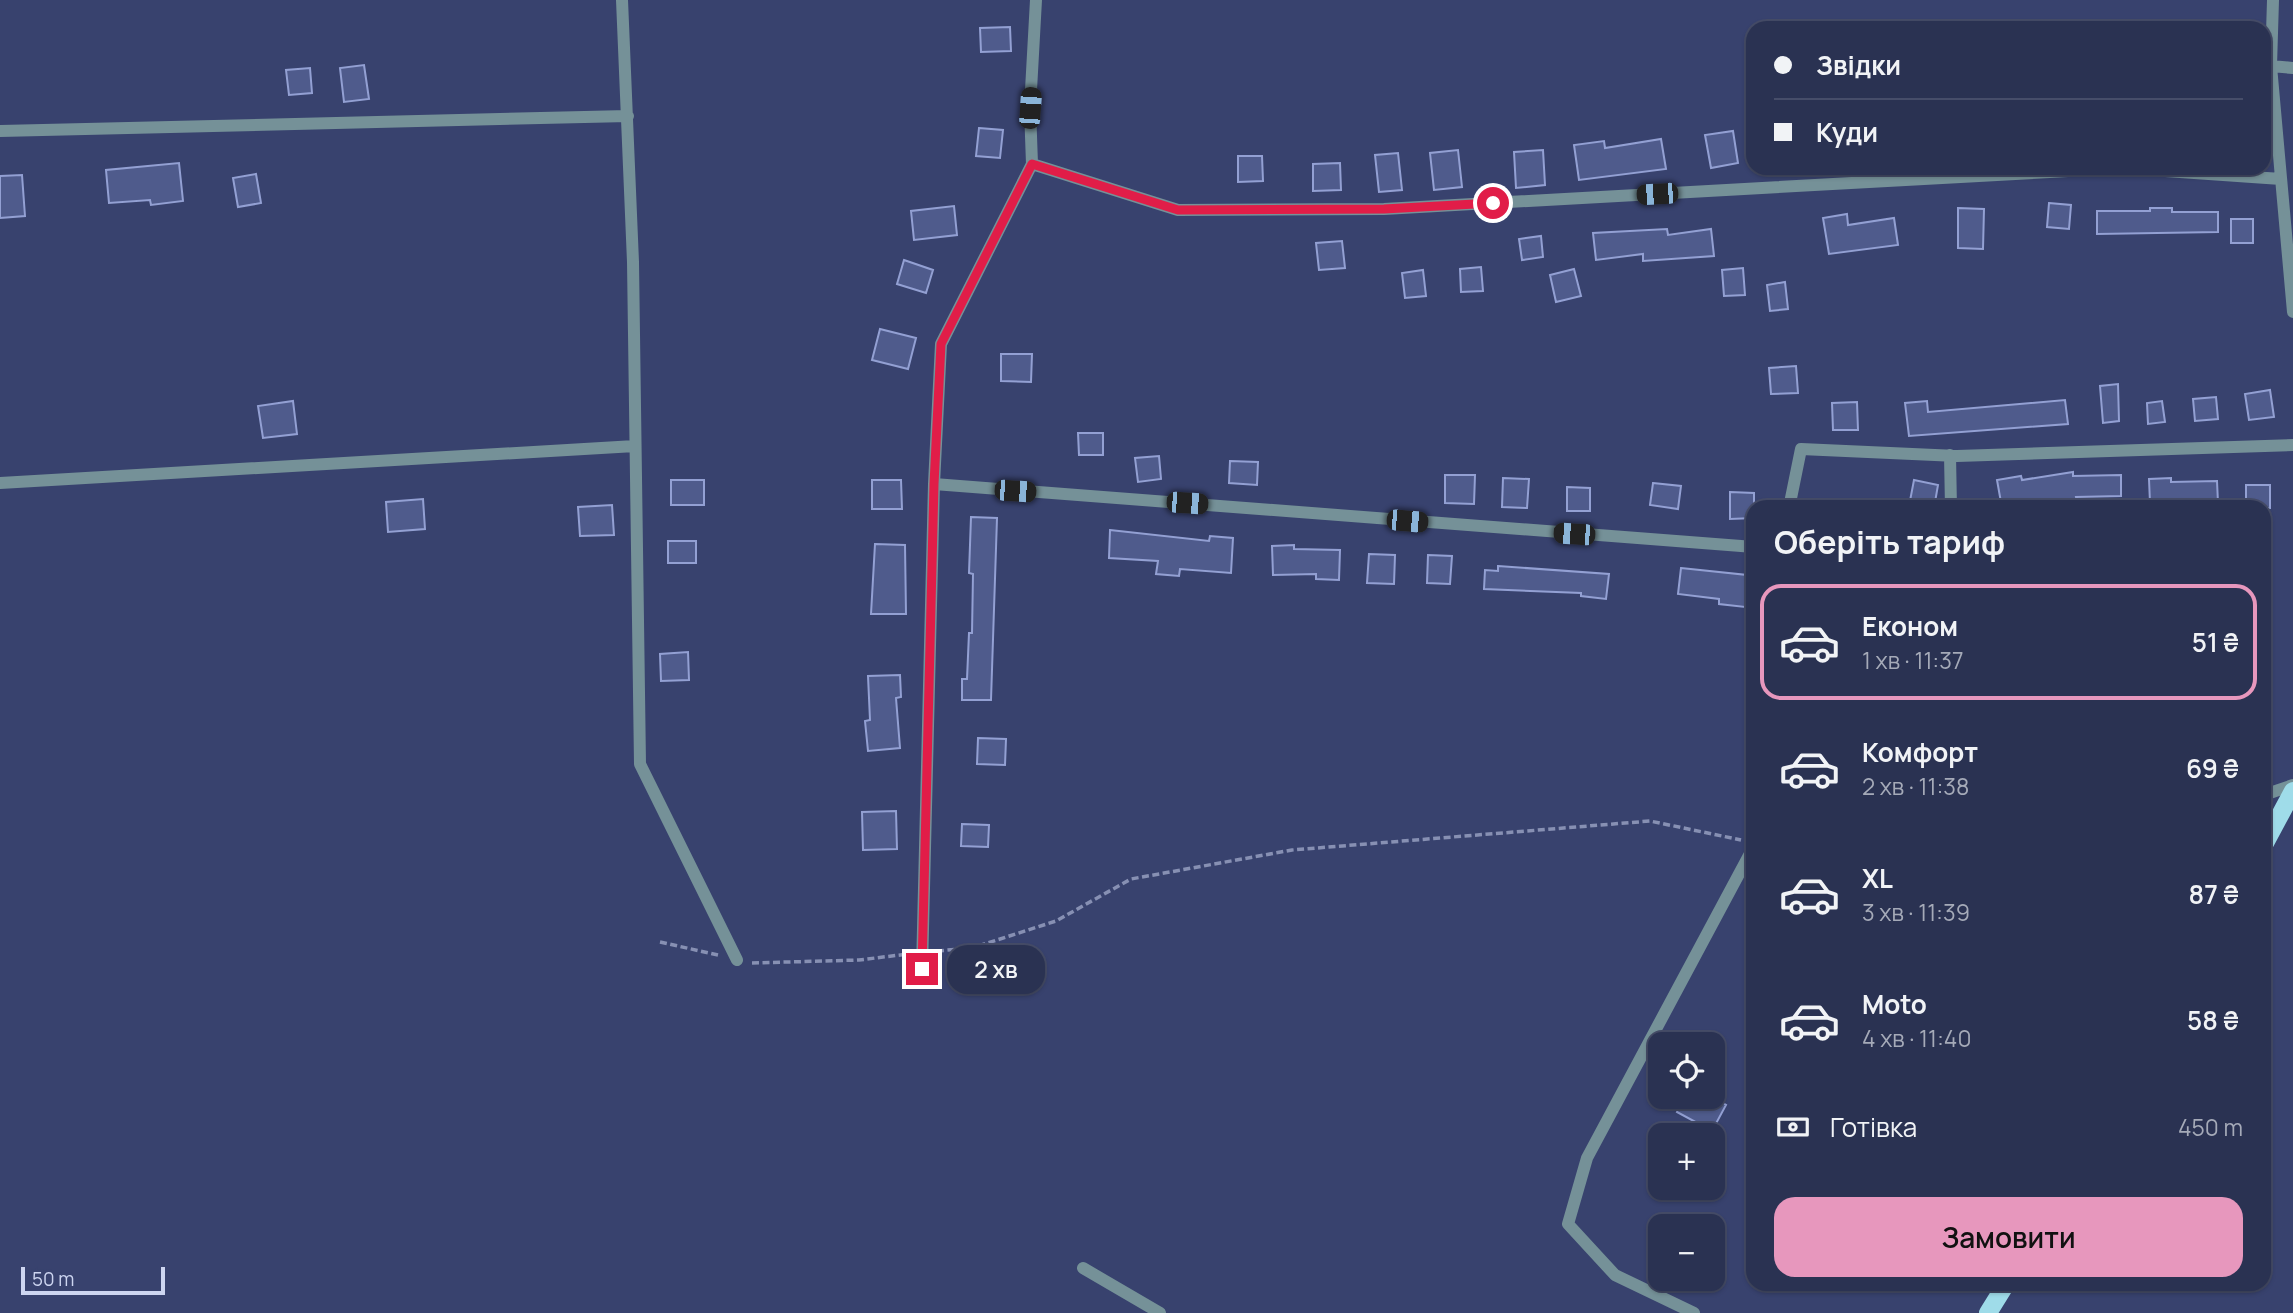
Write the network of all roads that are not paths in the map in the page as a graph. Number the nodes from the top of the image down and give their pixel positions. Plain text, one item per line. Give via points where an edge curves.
1 (622, 0) edge
2 (1036, 0) edge
3 (2273, 0) edge
4 (2272, 66) junction
5 (2293, 68) edge
6 (628, 116) junction
7 (0, 131) edge
8 (1032, 164) junction
9 (1996, 175) edge
10 (2223, 175) edge
11 (2281, 179) junction
12 (2293, 312) edge
13 (2293, 445) edge
14 (635, 446) junction
15 (1950, 455) junction
16 (0, 482) edge
17 (934, 484) junction
18 (1791, 500) edge
19 (1951, 500) edge
20 (1746, 546) edge
21 (2293, 785) edge
22 (2293, 791) edge
23 (2271, 792) edge
24 (2271, 832) edge
25 (1746, 859) edge
26 (737, 960) road end
27 (922, 969) dead end
28 (1083, 1268) dead end
29 (2002, 1291) edge
30 (1160, 1313) edge
31 (1694, 1313) edge
32 (1989, 1313) edge

1 - 6 street
2 - 8 street
3 - 4 street
4 - 5 street
4 - 11 street
6 - 7 street
6 - 14 street
8 - 9 street via 1178,210 1384,209
8 - 17 street via 941,344
10 - 11 street
11 - 12 street
13 - 15 street
14 - 16 street
14 - 26 street via 640,764
15 - 18 street via 1801,449
15 - 19 street
17 - 20 street
17 - 27 street
21 - 23 street
22 - 24 main road
25 - 31 street via 1587,1158 1568,1224 1615,1275
28 - 30 street
29 - 32 main road

